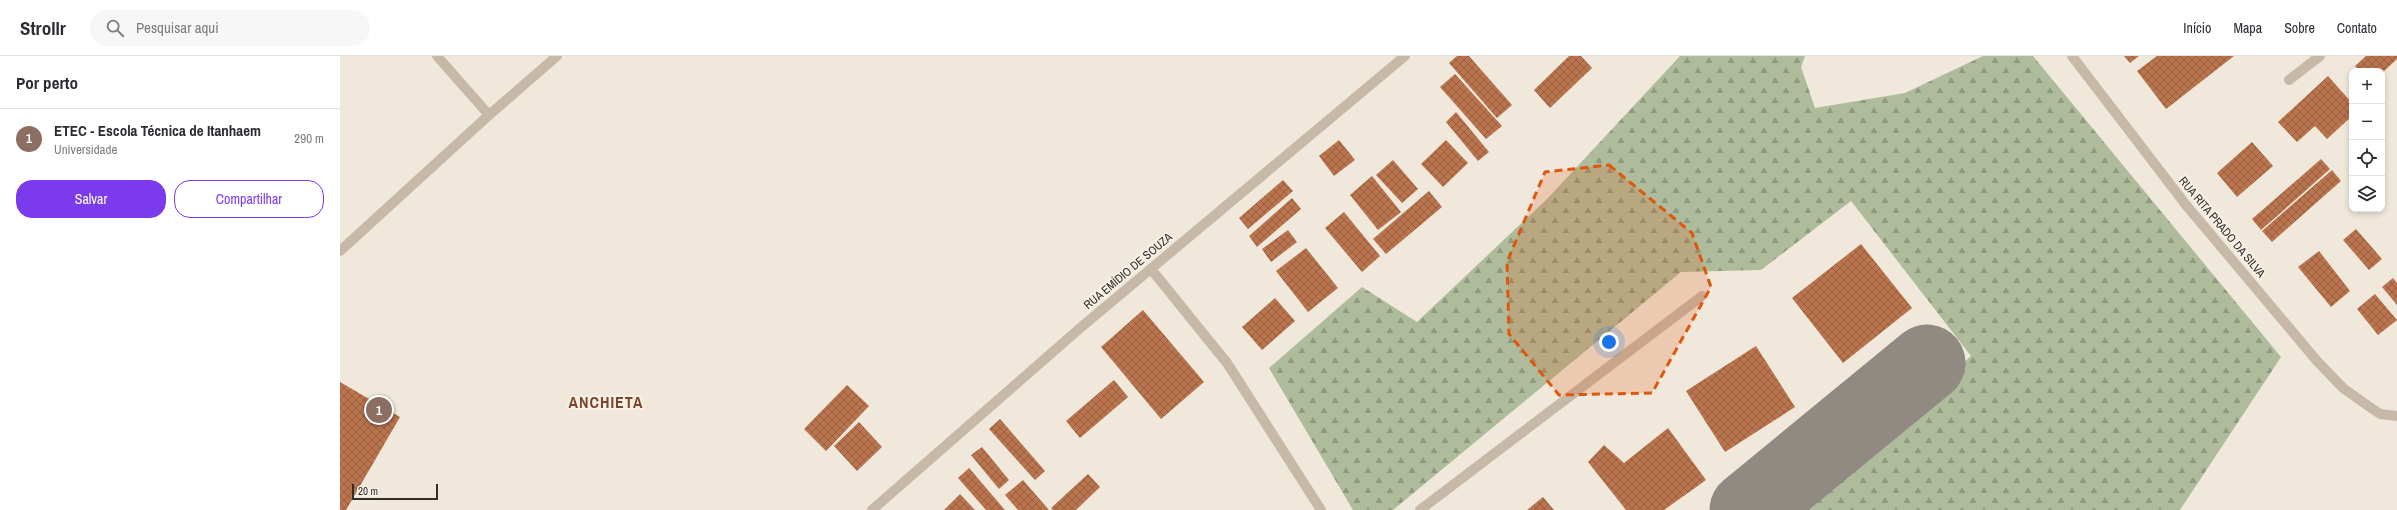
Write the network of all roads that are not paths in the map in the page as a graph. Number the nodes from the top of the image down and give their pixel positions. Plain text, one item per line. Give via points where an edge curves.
1 (436, 56) edge
2 (557, 56) edge
3 (1404, 56) edge
4 (2072, 56) edge
5 (2320, 56) edge
6 (2289, 80) dead end
7 (489, 115) junction
8 (340, 251) edge
9 (1151, 269) junction
10 (1702, 296) dead end
11 (2397, 416) edge
12 (872, 510) edge
13 (1321, 510) edge
14 (1420, 510) edge

1 - 7 street
2 - 7 street
3 - 9 street, RUA EMÍDIO DE SOUZA
4 - 11 street, RUA RITA PRADO DA SILVA via 2186,205 2317,361 2343,388 2364,403 2380,414
5 - 6 street
7 - 8 street
9 - 12 street, RUA EMÍDIO DE SOUZA
9 - 13 street via 1227,363
10 - 14 street

